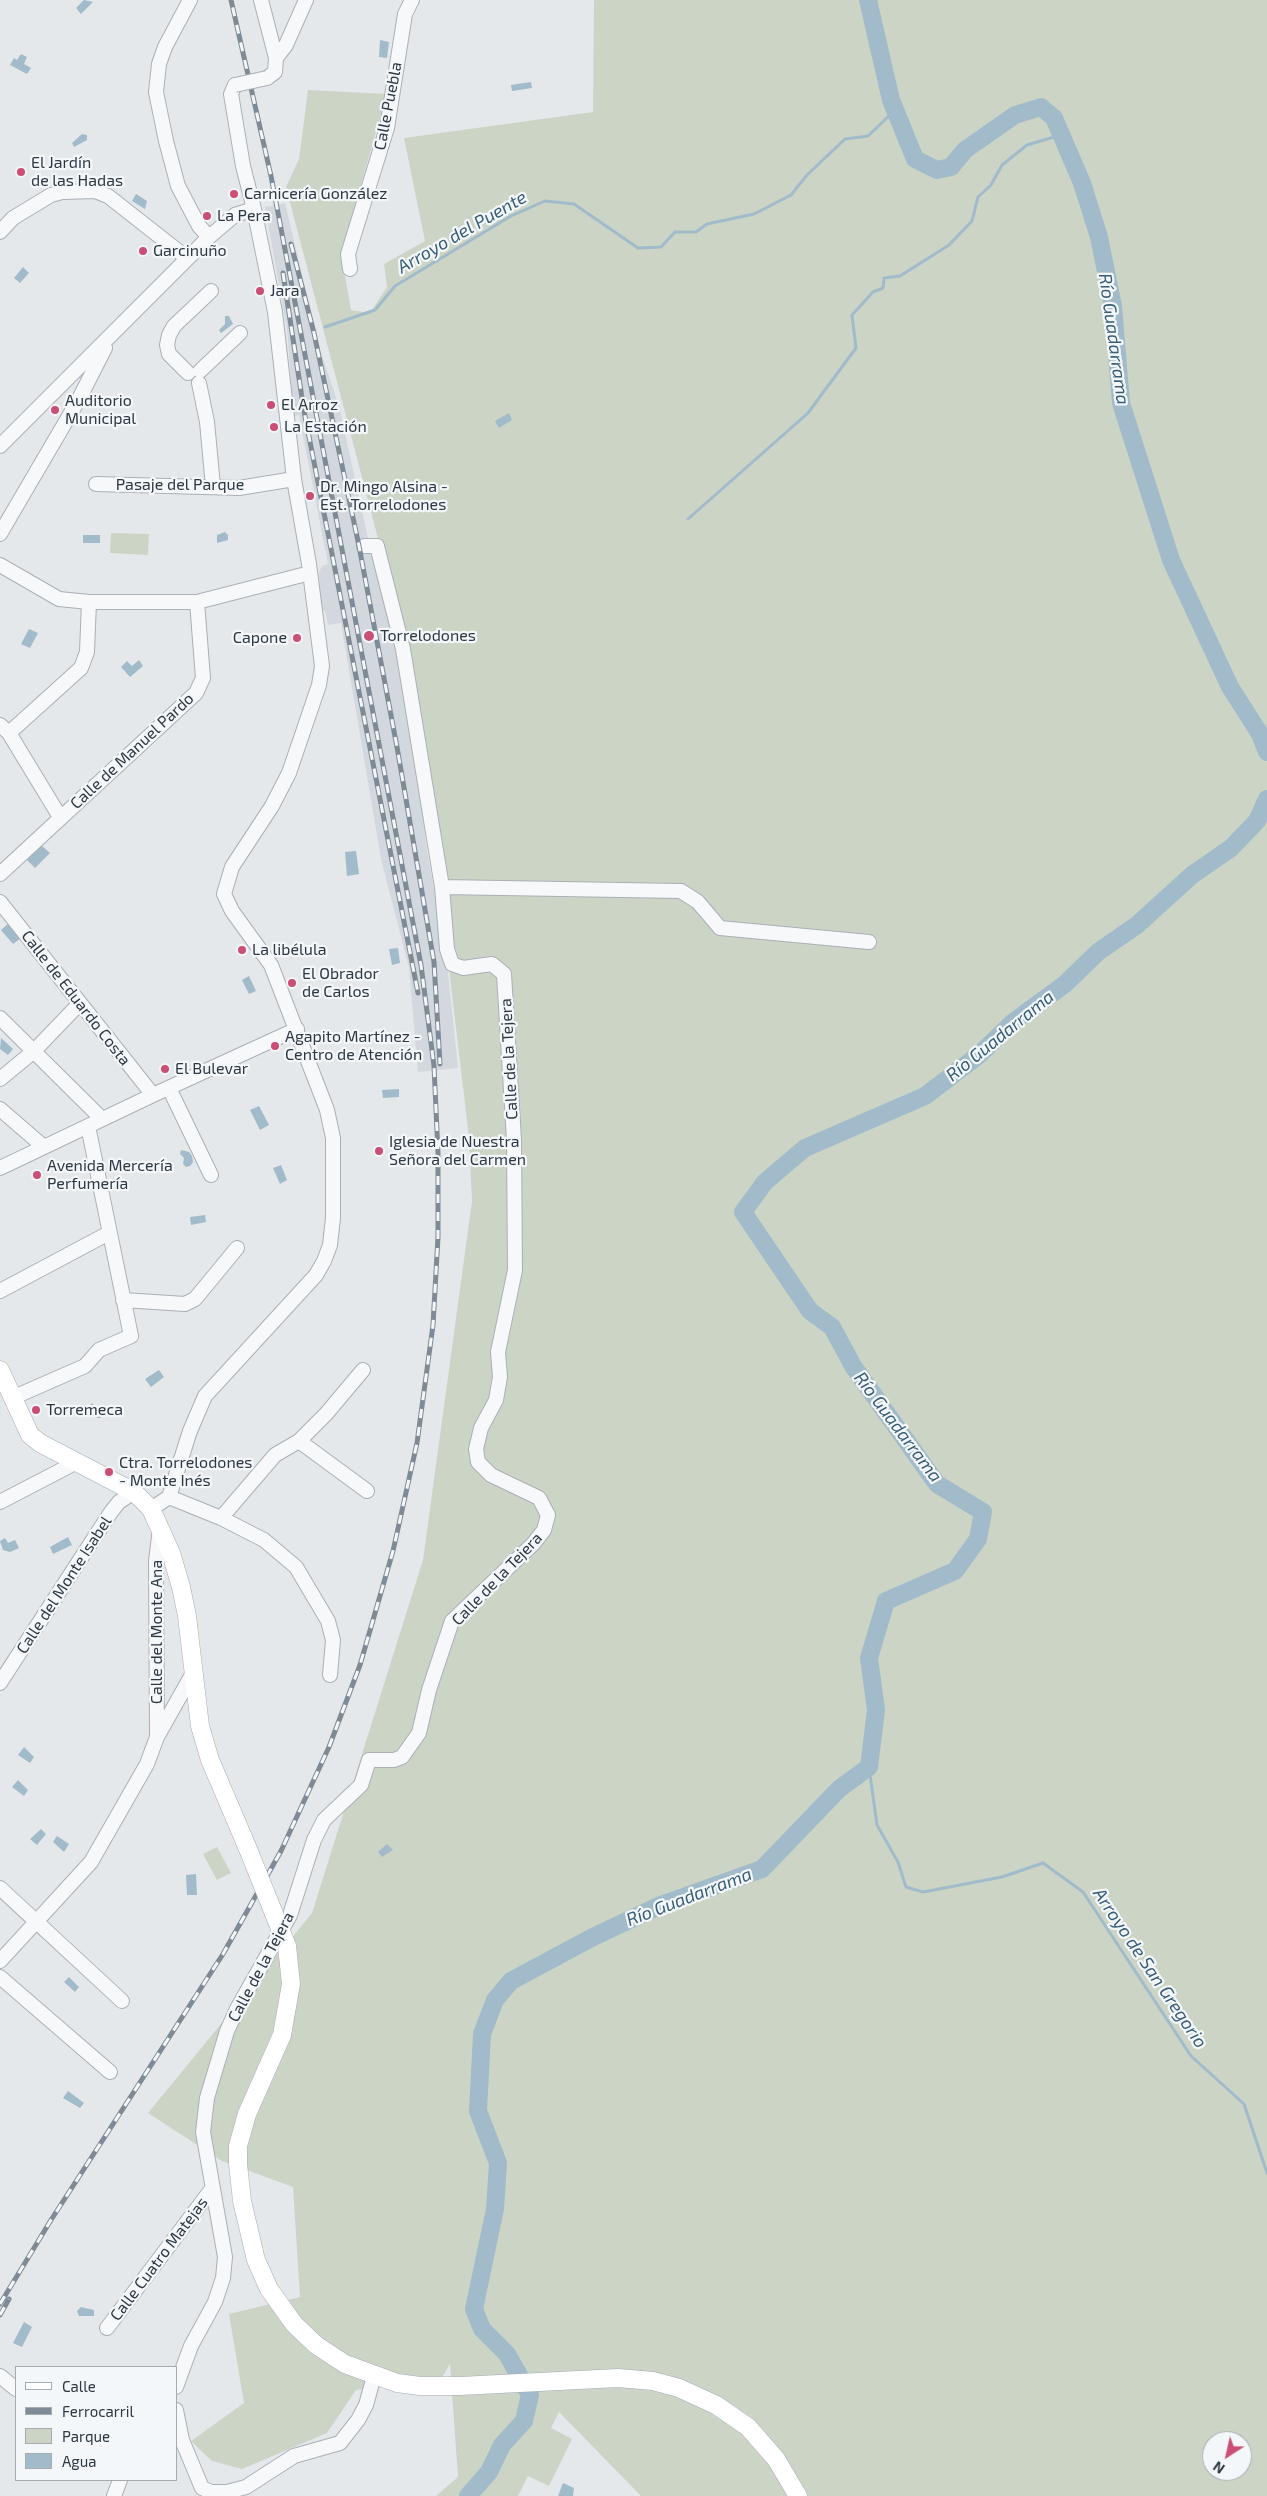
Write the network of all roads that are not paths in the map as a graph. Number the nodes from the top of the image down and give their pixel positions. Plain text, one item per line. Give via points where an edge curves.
1 (190, 0) edge
2 (260, 0) edge
3 (306, 0) edge
4 (412, 0) edge
5 (276, 58) junction
6 (254, 209) junction
7 (0, 232) edge
8 (209, 237) junction
9 (187, 258) junction
10 (350, 269) dead end
11 (211, 291) dead end
12 (240, 333) dead end
13 (111, 336) junction
14 (196, 376) junction
15 (65, 382) junction
16 (79, 399) junction
17 (1, 446) edge
18 (294, 479) junction
19 (96, 484) dead end
20 (213, 486) junction
21 (0, 534) edge
22 (364, 546) dead end
23 (0, 565) edge
24 (310, 573) junction
25 (89, 602) junction
26 (197, 602) junction
27 (5, 729) edge
28 (60, 817) junction
29 (0, 874) edge
30 (442, 887) junction
31 (0, 902) edge
32 (869, 942) dead end
33 (80, 1003) junction
34 (0, 1018) edge
35 (297, 1029) junction
36 (34, 1051) junction
37 (0, 1079) edge
38 (169, 1088) junction
39 (153, 1094) junction
40 (0, 1109) edge
41 (102, 1119) junction
42 (88, 1126) junction
43 (44, 1147) junction
44 (0, 1168) edge
45 (211, 1175) dead end
46 (109, 1233) junction
47 (237, 1248) dead end
48 (0, 1290) edge
49 (123, 1300) junction
50 (0, 1370) edge
51 (363, 1370) dead end
52 (12, 1398) junction
53 (300, 1441) junction
54 (75, 1463) junction
55 (367, 1491) dead end
56 (134, 1492) junction
57 (169, 1497) junction
58 (0, 1502) edge
59 (151, 1509) junction
60 (221, 1518) junction
61 (160, 1528) junction
62 (193, 1673) junction
63 (330, 1674) dead end
64 (0, 1683) edge
65 (197, 1712) junction
66 (157, 1736) junction
67 (0, 1888) edge
68 (37, 1920) junction
69 (0, 1961) edge
70 (0, 1977) edge
71 (122, 2001) dead end
72 (110, 2072) dead end
73 (212, 2190) junction
74 (107, 2328) dead end
75 (0, 2376) edge
76 (374, 2376) junction
77 (178, 2382) edge
78 (15, 2388) edge
79 (179, 2440) edge
80 (120, 2481) edge
81 (200, 2492) edge
82 (114, 2496) edge
83 (798, 2496) edge

1 - 8 street via 158,64 156,92 178,186 199,226
2 - 5 street
3 - 5 street
4 - 10 street, Calle Puebla via 405,14 387,128 348,254
5 - 6 street, bridge via 274,72 268,78 235,85 232,94 243,166
6 - 8 street via 235,215
6 - 18 street via 275,312
7 - 9 street via 13,218 51,195 95,191 108,196
8 - 9 street
9 - 13 street
11 - 14 street via 174,326 167,345 169,354
12 - 14 street
13 - 15 street
13 - 16 street
14 - 20 street via 207,422
15 - 16 street via 78,389
15 - 17 street
16 - 21 street
18 - 20 street, Pasaje del Parque via 239,488
18 - 24 street
19 - 20 street, Pasaje del Parque
22 - 30 street, Calle de la Tejera via 377,546 403,649
23 - 25 street via 59,599
24 - 26 street
24 - 35 street via 322,666 319,685 289,773 272,806 232,867 224,894 232,911 271,965
25 - 26 street
25 - 27 street via 87,652 81,668
26 - 28 street, Calle de Manuel Pardo via 201,686
27 - 28 street
28 - 29 street, Calle de Manuel Pardo
30 - 32 street via 681,891 698,902 720,928
30 - 73 street, Calle de la Tejera via 452,964 463,968 492,964 504,974 514,1140 515,1270 498,1352 500,1377 496,1400 481,1428 476,1449 478,1462 491,1475 538,1498 548,1515 544,1530 533,1544 452,1621 418,1733 402,1757 368,1760 361,1785 324,1820 314,1840 290,1916 227,2030 207,2098 202,2132
31 - 33 street, Calle de Eduardo Costa
33 - 36 street
33 - 39 street, Calle de Eduardo Costa
34 - 36 street
35 - 38 street
35 - 57 street via 327,1110 332,1138 334,1167 330,1245 316,1275 205,1396
36 - 37 street
36 - 41 street
38 - 39 street
38 - 45 street
39 - 41 street
40 - 43 street
41 - 42 street
42 - 43 street
42 - 46 street
43 - 44 street
46 - 48 street
46 - 49 street
47 - 49 street via 195,1299 185,1304
49 - 52 street via 131,1336 99,1350 85,1366
50 - 52 main road
51 - 53 street
52 - 54 main road via 30,1435
53 - 55 street
53 - 60 street via 275,1455
54 - 56 main road
54 - 58 street
56 - 59 main road
56 - 64 street, Calle del Monte Isabel via 111,1512
57 - 59 street
57 - 60 street
59 - 61 main road
60 - 63 street via 264,1540 296,1567 328,1621 333,1640
61 - 62 main road via 181,1587
61 - 66 street, Calle del Monte Ana via 156,1561
62 - 65 main road
62 - 66 street, Calle del Monte Ana
65 - 66 street, Calle del Monte Ana via 185,1708
65 - 76 main road, bridge via 210,1760 287,1946 291,1984 282,2035 247,2114 238,2146 238,2172 247,2226 261,2274 278,2305 294,2324 331,2356
66 - 68 street, Calle del Monte Ana via 148,1764 91,1862
67 - 68 street
68 - 69 street, Calle del Monte Ana
68 - 71 street
70 - 72 street
73 - 74 street, Calle Cuatro Matejas
73 - 77 street, Calle de la Tejera via 224,2257 223,2278
75 - 78 street
76 - 81 street via 366,2405 340,2442 294,2456 246,2487 227,2492
76 - 83 main road via 420,2386 586,2379 664,2383 698,2395 748,2427 786,2474
79 - 81 street
80 - 82 street

